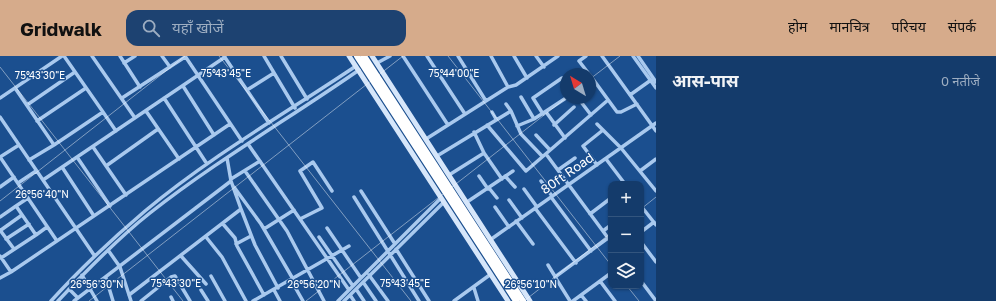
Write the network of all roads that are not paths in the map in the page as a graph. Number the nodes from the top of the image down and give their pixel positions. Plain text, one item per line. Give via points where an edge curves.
1 (63, 56) edge
2 (92, 56) edge
3 (120, 56) edge
4 (135, 56) edge
5 (162, 56) edge
6 (185, 56) edge
7 (224, 56) edge
8 (264, 56) edge
9 (281, 56) edge
10 (349, 56) edge
11 (357, 56) edge
12 (364, 56) edge
13 (372, 56) edge
14 (390, 56) edge
15 (403, 56) edge
16 (427, 56) edge
17 (458, 56) edge
18 (491, 56) edge
19 (514, 56) edge
20 (536, 56) edge
21 (558, 56) edge
22 (586, 56) edge
23 (602, 56) edge
24 (633, 56) edge
25 (638, 56) edge
26 (124, 63) junction
27 (377, 63) junction
28 (170, 67) junction
29 (544, 67) junction
30 (357, 68) junction
31 (584, 68) edge
32 (75, 72) junction
33 (656, 72) edge
34 (274, 73) junction
35 (198, 75) junction
36 (528, 78) junction
37 (560, 79) edge
38 (653, 79) edge
39 (596, 83) edge
40 (183, 86) junction
41 (140, 87) junction
42 (508, 87) junction
43 (15, 88) junction
44 (86, 88) junction
45 (656, 88) edge
46 (247, 90) junction
47 (630, 95) junction
48 (521, 97) dead end
49 (0, 98) edge
50 (122, 98) junction
51 (164, 98) junction
52 (307, 99) junction
53 (608, 100) junction
54 (486, 101) junction
55 (560, 102) edge
56 (506, 104) dead end
57 (583, 104) edge
58 (637, 104) junction
59 (26, 105) junction
60 (295, 107) junction
61 (574, 107) dead end
62 (146, 111) junction
63 (511, 111) junction
64 (103, 112) junction
65 (298, 112) junction
66 (492, 112) dead end
67 (545, 113) junction
68 (465, 114) junction
69 (591, 115) junction
70 (0, 117) edge
71 (135, 118) junction
72 (496, 119) junction
73 (534, 119) junction
74 (37, 121) junction
75 (269, 123) junction
76 (656, 123) edge
77 (230, 124) junction
78 (597, 124) dead end
79 (448, 125) junction
80 (487, 125) junction
81 (554, 125) junction
82 (517, 126) junction
83 (652, 126) junction
84 (158, 129) junction
85 (603, 130) junction
86 (116, 131) junction
87 (656, 131) edge
88 (474, 132) junction
89 (214, 135) junction
90 (536, 135) dead end
91 (564, 138) junction
92 (426, 139) junction
93 (242, 141) junction
94 (248, 144) junction
95 (19, 145) junction
96 (54, 146) junction
97 (93, 147) junction
98 (196, 147) junction
99 (621, 148) junction
100 (550, 150) junction
101 (484, 153) junction
102 (544, 155) junction
103 (437, 156) junction
104 (0, 157) edge
105 (77, 157) junction
106 (227, 158) junction
107 (575, 158) dead end
108 (606, 158) junction
109 (179, 159) junction
110 (656, 159) edge
111 (29, 160) junction
112 (260, 161) junction
113 (207, 164) junction
114 (597, 165) junction
115 (106, 166) junction
116 (62, 167) junction
117 (245, 170) junction
118 (558, 170) junction
119 (36, 171) junction
120 (513, 171) dead end
121 (640, 171) junction
122 (449, 175) junction
123 (479, 176) dead end
124 (14, 177) junction
125 (503, 177) junction
126 (43, 180) junction
127 (232, 181) junction
128 (541, 181) dead end
129 (623, 181) edge
130 (18, 183) junction
131 (569, 184) junction
132 (1, 185) edge
133 (515, 187) dead end
134 (488, 188) junction
135 (655, 188) edge
136 (524, 189) dead end
137 (332, 191) dead end
138 (361, 191) dead end
139 (126, 195) junction
140 (354, 197) dead end
141 (551, 197) junction
142 (28, 198) junction
143 (497, 198) dead end
144 (442, 200) junction
145 (510, 200) dead end
146 (608, 200) edge
147 (467, 202) junction
148 (16, 206) junction
149 (110, 206) junction
150 (494, 207) dead end
151 (536, 208) junction
152 (241, 209) junction
153 (294, 210) junction
154 (644, 210) edge
155 (590, 214) junction
156 (22, 215) junction
157 (0, 216) edge
158 (94, 216) junction
159 (522, 218) junction
160 (300, 219) junction
161 (279, 220) junction
162 (516, 221) junction
163 (29, 224) junction
164 (223, 224) junction
165 (655, 224) edge
166 (48, 227) junction
167 (509, 227) junction
168 (608, 227) edge
169 (327, 228) dead end
170 (75, 229) junction
171 (264, 229) junction
172 (0, 230) edge
173 (644, 230) edge
174 (603, 231) junction
175 (36, 235) junction
176 (251, 236) junction
177 (206, 237) junction
178 (319, 237) dead end
179 (608, 237) edge
180 (6, 239) junction
181 (490, 240) junction
182 (57, 241) junction
183 (608, 241) edge
184 (236, 244) junction
185 (533, 244) dead end
186 (349, 246) dead end
187 (395, 246) junction
188 (644, 246) edge
189 (14, 250) junction
190 (100, 250) junction
191 (108, 250) junction
192 (342, 250) junction
193 (591, 251) junction
194 (389, 253) junction
195 (104, 254) junction
196 (94, 255) junction
197 (182, 256) junction
198 (333, 256) junction
199 (1, 257) edge
200 (328, 260) junction
201 (576, 262) junction
202 (656, 262) edge
203 (548, 265) dead end
204 (120, 267) junction
205 (308, 271) junction
206 (11, 272) junction
207 (491, 274) junction
208 (82, 275) junction
209 (369, 275) junction
210 (608, 275) edge
211 (211, 276) dead end
212 (0, 278) edge
213 (106, 278) junction
214 (556, 278) junction
215 (292, 280) junction
216 (362, 280) junction
217 (600, 281) junction
218 (206, 284) dead end
219 (644, 285) edge
220 (354, 287) junction
221 (278, 288) junction
222 (474, 288) junction
223 (69, 289) junction
224 (90, 289) junction
225 (201, 290) dead end
226 (274, 290) junction
227 (348, 290) junction
228 (129, 295) junction
229 (264, 295) junction
230 (350, 295) junction
231 (581, 295) junction
232 (76, 300) edge
233 (51, 301) edge
234 (58, 301) edge
235 (97, 301) edge
236 (113, 301) edge
237 (131, 301) edge
238 (141, 301) edge
239 (190, 301) edge
240 (208, 301) edge
241 (226, 301) edge
242 (246, 301) edge
243 (256, 301) edge
244 (280, 301) edge
245 (303, 301) edge
246 (324, 301) edge
247 (338, 301) edge
248 (344, 301) edge
249 (354, 301) edge
250 (364, 301) edge
251 (376, 301) edge
252 (388, 301) edge
253 (419, 301) edge
254 (429, 301) edge
255 (454, 301) edge
256 (478, 301) edge
257 (508, 301) edge
258 (516, 301) edge
259 (523, 301) edge
260 (530, 301) edge
261 (572, 301) edge
262 (586, 301) edge
263 (615, 301) edge
264 (656, 301) edge

1 - 32 street
1 - 43 street
2 - 50 street
3 - 26 street
4 - 26 street
5 - 28 street
6 - 28 street
6 - 35 street
7 - 35 street
7 - 46 street
8 - 34 street
9 - 52 street
10 - 30 street
11 - 258 highway
12 - 259 highway
13 - 27 street
14 - 27 street
15 - 79 street
16 - 68 street
17 - 54 street
18 - 42 street
19 - 36 street
20 - 29 street
21 - 29 street
22 - 31 street via 579,61
23 - 47 street
24 - 38 street
25 - 38 street
26 - 41 street
27 - 92 street
28 - 41 street
29 - 36 street
30 - 52 street
30 - 65 street
30 - 144 street
32 - 44 street
32 - 59 street
33 - 38 street
34 - 46 street
34 - 60 street
35 - 40 street
35 - 77 street
36 - 42 street
37 - 67 street via 534,96 533,100
38 - 45 street
38 - 47 street
39 - 53 street
40 - 51 street
40 - 89 street
41 - 50 street
42 - 54 street
43 - 49 street
43 - 59 street
44 - 64 street
44 - 74 street
46 - 75 street
47 - 58 street
48 - 73 street
50 - 71 street
51 - 62 street
51 - 98 street
52 - 60 street
53 - 58 street via 619,113
53 - 69 street
54 - 68 street
55 - 67 street
56 - 63 street
57 - 69 street
58 - 83 street
59 - 74 street
60 - 65 street
60 - 75 street
61 - 81 street
62 - 71 street
62 - 84 street
63 - 72 street
63 - 82 street
64 - 86 street
64 - 96 street
65 - 94 street
66 - 72 street
67 - 73 street
67 - 81 street
68 - 79 street
69 - 91 street
70 - 95 street
71 - 86 street
72 - 80 street
73 - 82 street
74 - 96 street
75 - 93 street
76 - 83 street, 80ft Road
77 - 89 street
77 - 93 street
78 - 85 street
79 - 92 street
80 - 88 street
80 - 102 street via 526,171
81 - 91 street
82 - 102 street via 528,142
83 - 87 street
83 - 99 street, 80ft Road
84 - 109 street
84 - 115 street
85 - 99 street
85 - 114 street via 582,144
86 - 97 street
88 - 101 street
88 - 103 street
89 - 98 street
90 - 100 street
91 - 100 street
92 - 103 street
93 - 113 street
94 - 106 street
94 - 112 street
95 - 104 street
95 - 111 street
96 - 111 street
97 - 105 street
97 - 115 street
98 - 109 street
98 - 113 street
99 - 108 street, 80ft Road
99 - 121 street
100 - 102 street
101 - 122 street
101 - 125 street
102 - 118 street
103 - 122 street
104 - 124 street
105 - 116 street
105 - 149 street
106 - 127 street
106 - 191 street via 149,214
107 - 118 street
108 - 114 street, 80ft Road
108 - 129 street
109 - 139 street
110 - 121 street
111 - 119 street
112 - 117 street
112 - 153 street
113 - 190 street via 146,210
114 - 131 street, 80ft Road
115 - 139 street
116 - 126 street
116 - 158 street
117 - 127 street
117 - 161 street
118 - 131 street
119 - 126 street
119 - 130 street
120 - 125 street
121 - 135 street
122 - 147 street
123 - 134 street
124 - 130 street
124 - 132 street
125 - 133 street
125 - 134 street
126 - 170 street
127 - 152 street
127 - 171 street
127 - 204 street
128 - 141 street
130 - 142 street
131 - 141 street, 80ft Road
131 - 155 street
134 - 143 street
134 - 147 street
136 - 151 street
137 - 160 street via 313,162 300,171 322,208
138 - 187 street
139 - 149 street
140 - 194 street
141 - 151 street, 80ft Road
141 - 193 street
142 - 148 street
142 - 166 street
144 - 187 street
144 - 207 street
145 - 159 street
146 - 155 street
147 - 181 street
148 - 156 street
148 - 157 street
149 - 158 street
150 - 167 street
151 - 159 street, 80ft Road
151 - 201 street
152 - 164 street
152 - 176 street
153 - 160 street
153 - 161 street
154 - 165 street
155 - 174 street
156 - 163 street
156 - 172 street
158 - 170 street
159 - 162 street, 80ft Road
160 - 200 street
161 - 171 street
161 - 205 street
162 - 167 street, 80ft Road
162 - 185 street
163 - 175 street
163 - 180 street
164 - 177 street
164 - 184 street via 235,238
165 - 173 street
166 - 175 street
166 - 182 street
167 - 181 street, 80ft Road
168 - 174 street
169 - 192 street
170 - 182 street
170 - 196 street
171 - 215 street
172 - 180 street
174 - 179 street
175 - 189 street
176 - 184 street
176 - 221 street
177 - 197 street
177 - 242 street via 222,258
178 - 198 street
180 - 189 street
181 - 260 street
182 - 206 street
183 - 193 street
184 - 229 street
186 - 192 street
187 - 194 street
187 - 254 street
188 - 202 street
189 - 199 street
190 - 195 street
190 - 196 street
191 - 195 street
191 - 204 street
192 - 198 street
192 - 216 street
193 - 201 street
194 - 209 street
194 - 216 street
194 - 253 street
195 - 208 street
196 - 233 street
197 - 218 street
197 - 228 street
198 - 200 street
198 - 220 street
199 - 206 street
200 - 205 street
200 - 227 street
201 - 214 street
203 - 214 street
204 - 213 street
204 - 228 street
205 - 215 street
205 - 246 street
206 - 212 street
207 - 222 street
207 - 257 street
208 - 223 street
208 - 224 street
209 - 216 street
209 - 252 street
210 - 217 street
211 - 241 street
213 - 224 street
213 - 236 street
214 - 261 street
215 - 221 street
215 - 245 street
216 - 220 street
216 - 251 street
217 - 231 street
217 - 263 street
219 - 264 street
220 - 227 street
220 - 230 street
220 - 250 street
221 - 226 street
222 - 255 street
222 - 256 street
223 - 232 street
223 - 234 street
224 - 232 street
224 - 235 street
225 - 240 street
226 - 229 street
226 - 244 street
227 - 247 street
228 - 237 street
229 - 243 street
230 - 248 street
230 - 249 street
231 - 261 street
231 - 262 street
238 - 239 street via 175,276

